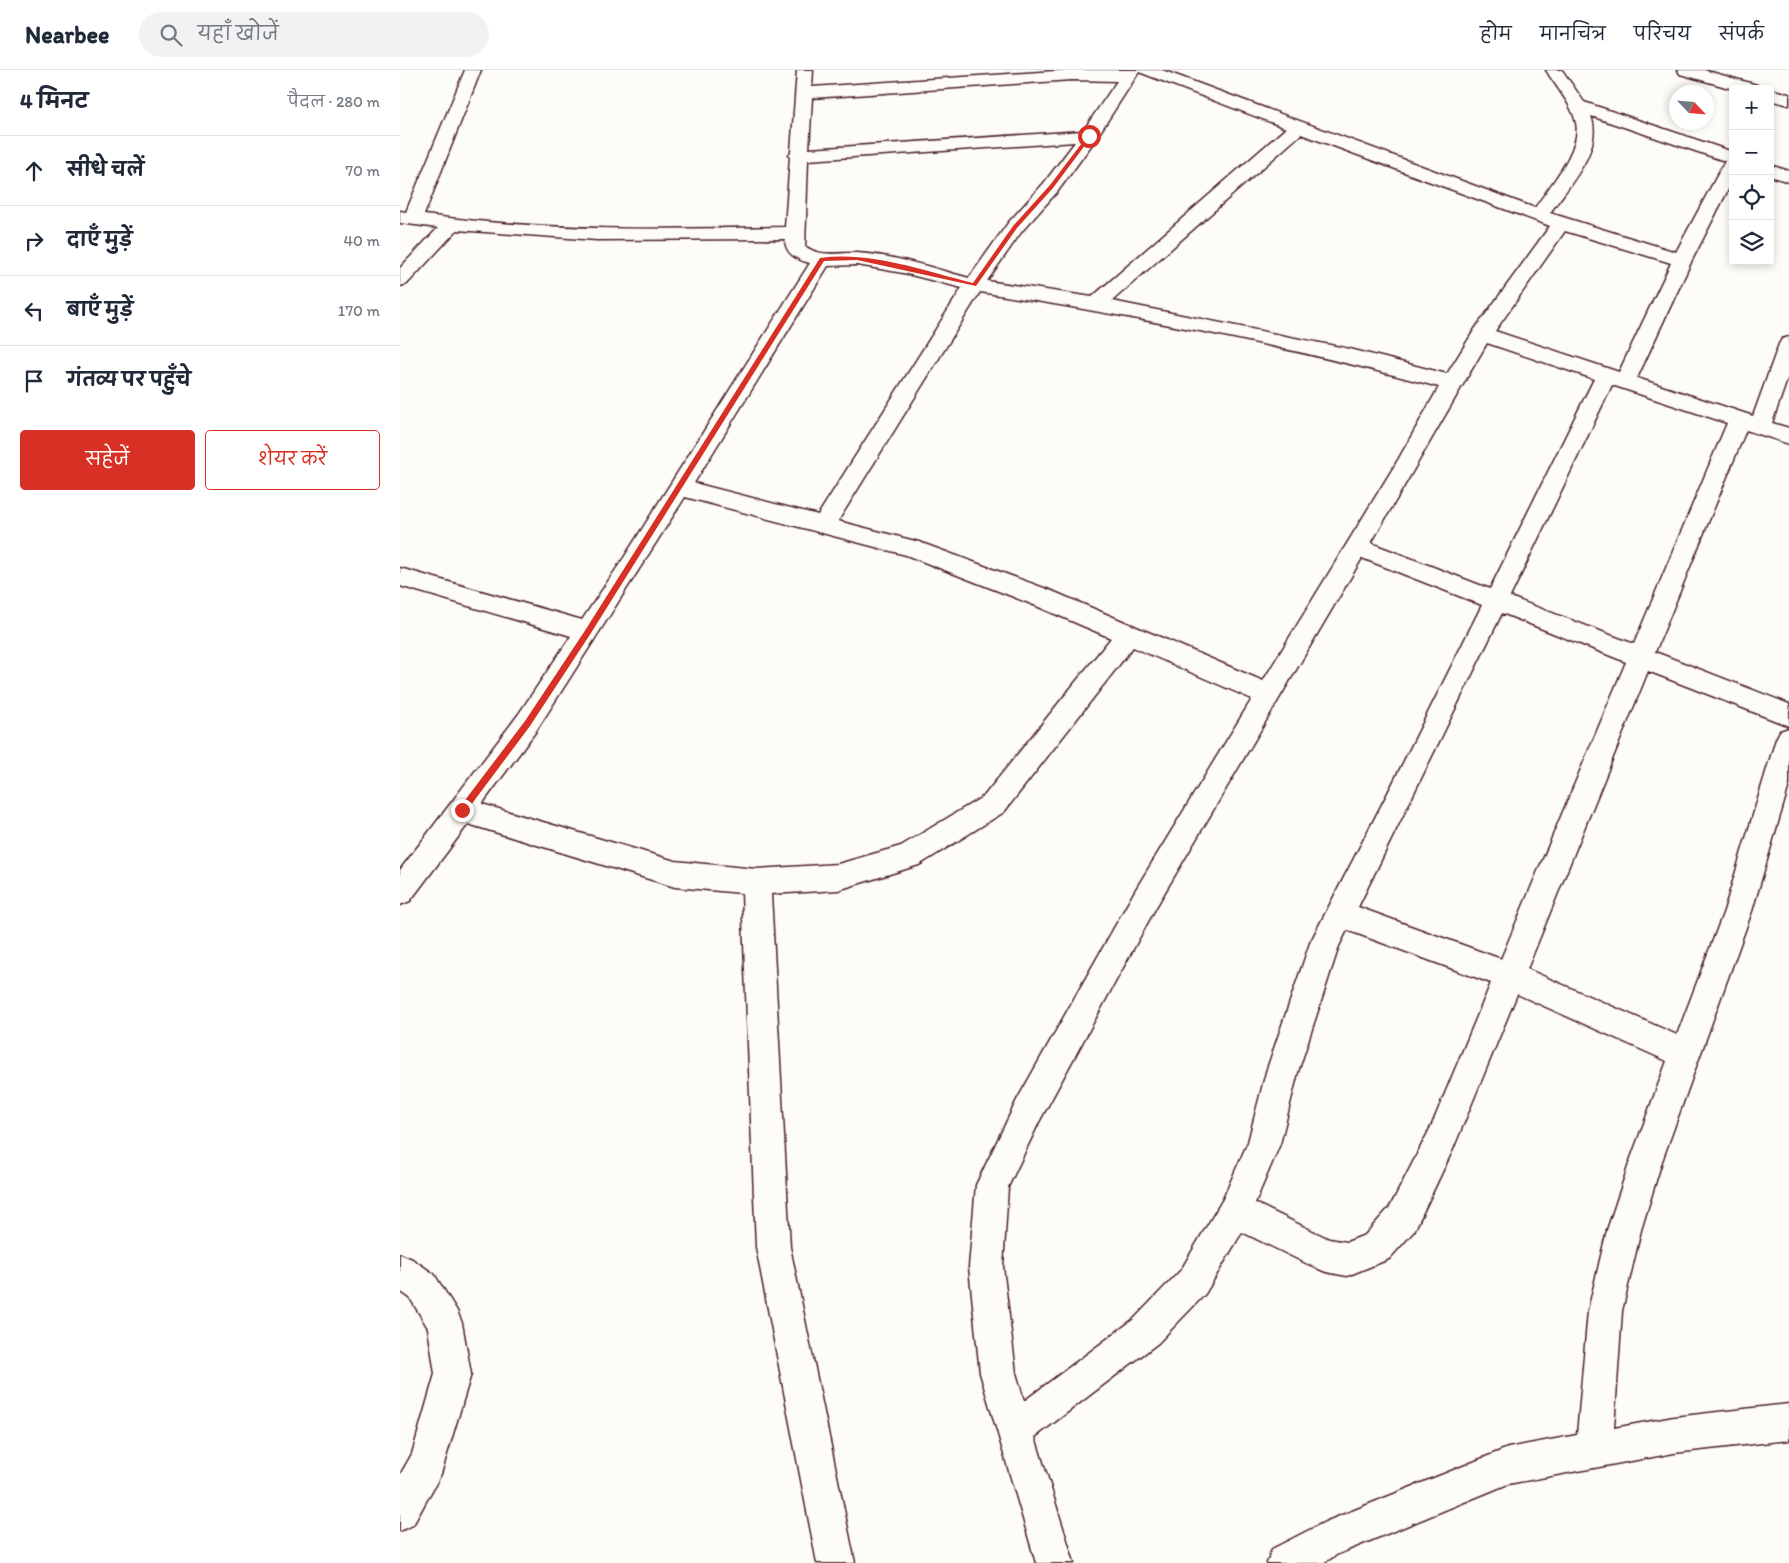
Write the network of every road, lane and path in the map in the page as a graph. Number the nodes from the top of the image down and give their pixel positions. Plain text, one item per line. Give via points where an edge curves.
1 (473, 70) edge
2 (805, 70) edge
3 (1146, 70) edge
4 (1554, 70) edge
5 (1686, 70) edge
6 (1130, 73) edge
7 (1737, 85) edge
8 (803, 93) junction
9 (1774, 95) edge
10 (1789, 100) edge
11 (1576, 105) junction
12 (1298, 127) junction
13 (1089, 136) junction
14 (798, 155) junction
15 (1729, 157) edge
16 (1729, 170) edge
17 (1774, 171) edge
18 (1789, 177) edge
19 (406, 218) edge
20 (1550, 220) junction
21 (451, 225) junction
22 (795, 233) junction
23 (822, 260) junction
24 (1682, 260) junction
25 (400, 280) edge
26 (974, 285) junction
27 (1096, 304) junction
28 (1482, 334) junction
29 (1789, 344) edge
30 (1616, 379) junction
31 (1452, 383) junction
32 (1749, 423) junction
33 (1789, 436) edge
34 (680, 488) junction
35 (824, 526) junction
36 (1357, 547) junction
37 (400, 577) edge
38 (1496, 601) junction
39 (588, 631) junction
40 (1128, 635) junction
41 (1639, 658) junction
42 (1269, 695) junction
43 (1789, 715) edge
44 (1789, 739) edge
45 (462, 810) junction
46 (406, 876) edge
47 (756, 882) junction
48 (1340, 914) junction
49 (1508, 975) junction
50 (1686, 1054) junction
51 (1235, 1211) junction
52 (400, 1271) edge
53 (1789, 1422) edge
54 (1015, 1430) junction
55 (1594, 1450) junction
56 (400, 1512) edge
57 (836, 1563) edge
58 (1055, 1563) edge
59 (1286, 1563) edge

1 - 19 street
2 - 8 street
3 - 12 street
4 - 11 street
5 - 7 street
6 - 8 street
6 - 13 street
8 - 14 street
9 - 10 street
11 - 15 street
11 - 20 street via 1585,135
12 - 20 street
12 - 27 street
13 - 14 street
13 - 26 street via 1052,187 1015,227
14 - 22 street
16 - 24 street
17 - 18 street
19 - 21 street
20 - 24 street
20 - 28 street
21 - 22 street via 671,236
21 - 25 street
22 - 23 street via 796,249 805,256
23 - 26 street via 857,258
23 - 34 street
24 - 30 street
26 - 27 street
26 - 35 street
27 - 31 street via 1350,356
28 - 30 street
28 - 31 street
29 - 32 street
30 - 32 street
30 - 38 street
31 - 36 street
32 - 33 street
32 - 41 street
34 - 35 street
34 - 39 street
35 - 40 street via 911,548 1043,598
36 - 38 street
36 - 42 street
37 - 39 street
38 - 41 street
38 - 48 street
39 - 45 street via 527,724
40 - 42 street
40 - 47 street via 994,804 909,856 838,877
41 - 43 street
41 - 49 street
42 - 54 street via 1146,898 1028,1112 992,1185 986,1267 998,1373
44 - 50 street via 1738,911
45 - 46 street
45 - 47 street via 675,874
47 - 57 street via 773,1248
48 - 49 street
48 - 51 street via 1325,943 1264,1144
49 - 50 street
49 - 51 street via 1442,1138 1402,1219 1377,1247 1347,1259 1326,1255
50 - 55 street via 1646,1161 1624,1230 1609,1293
51 - 54 street via 1193,1282 1146,1331
52 - 56 street via 422,1286 445,1323 452,1374 428,1461
53 - 55 street via 1674,1435
54 - 58 street
55 - 59 street via 1508,1466 1325,1541

